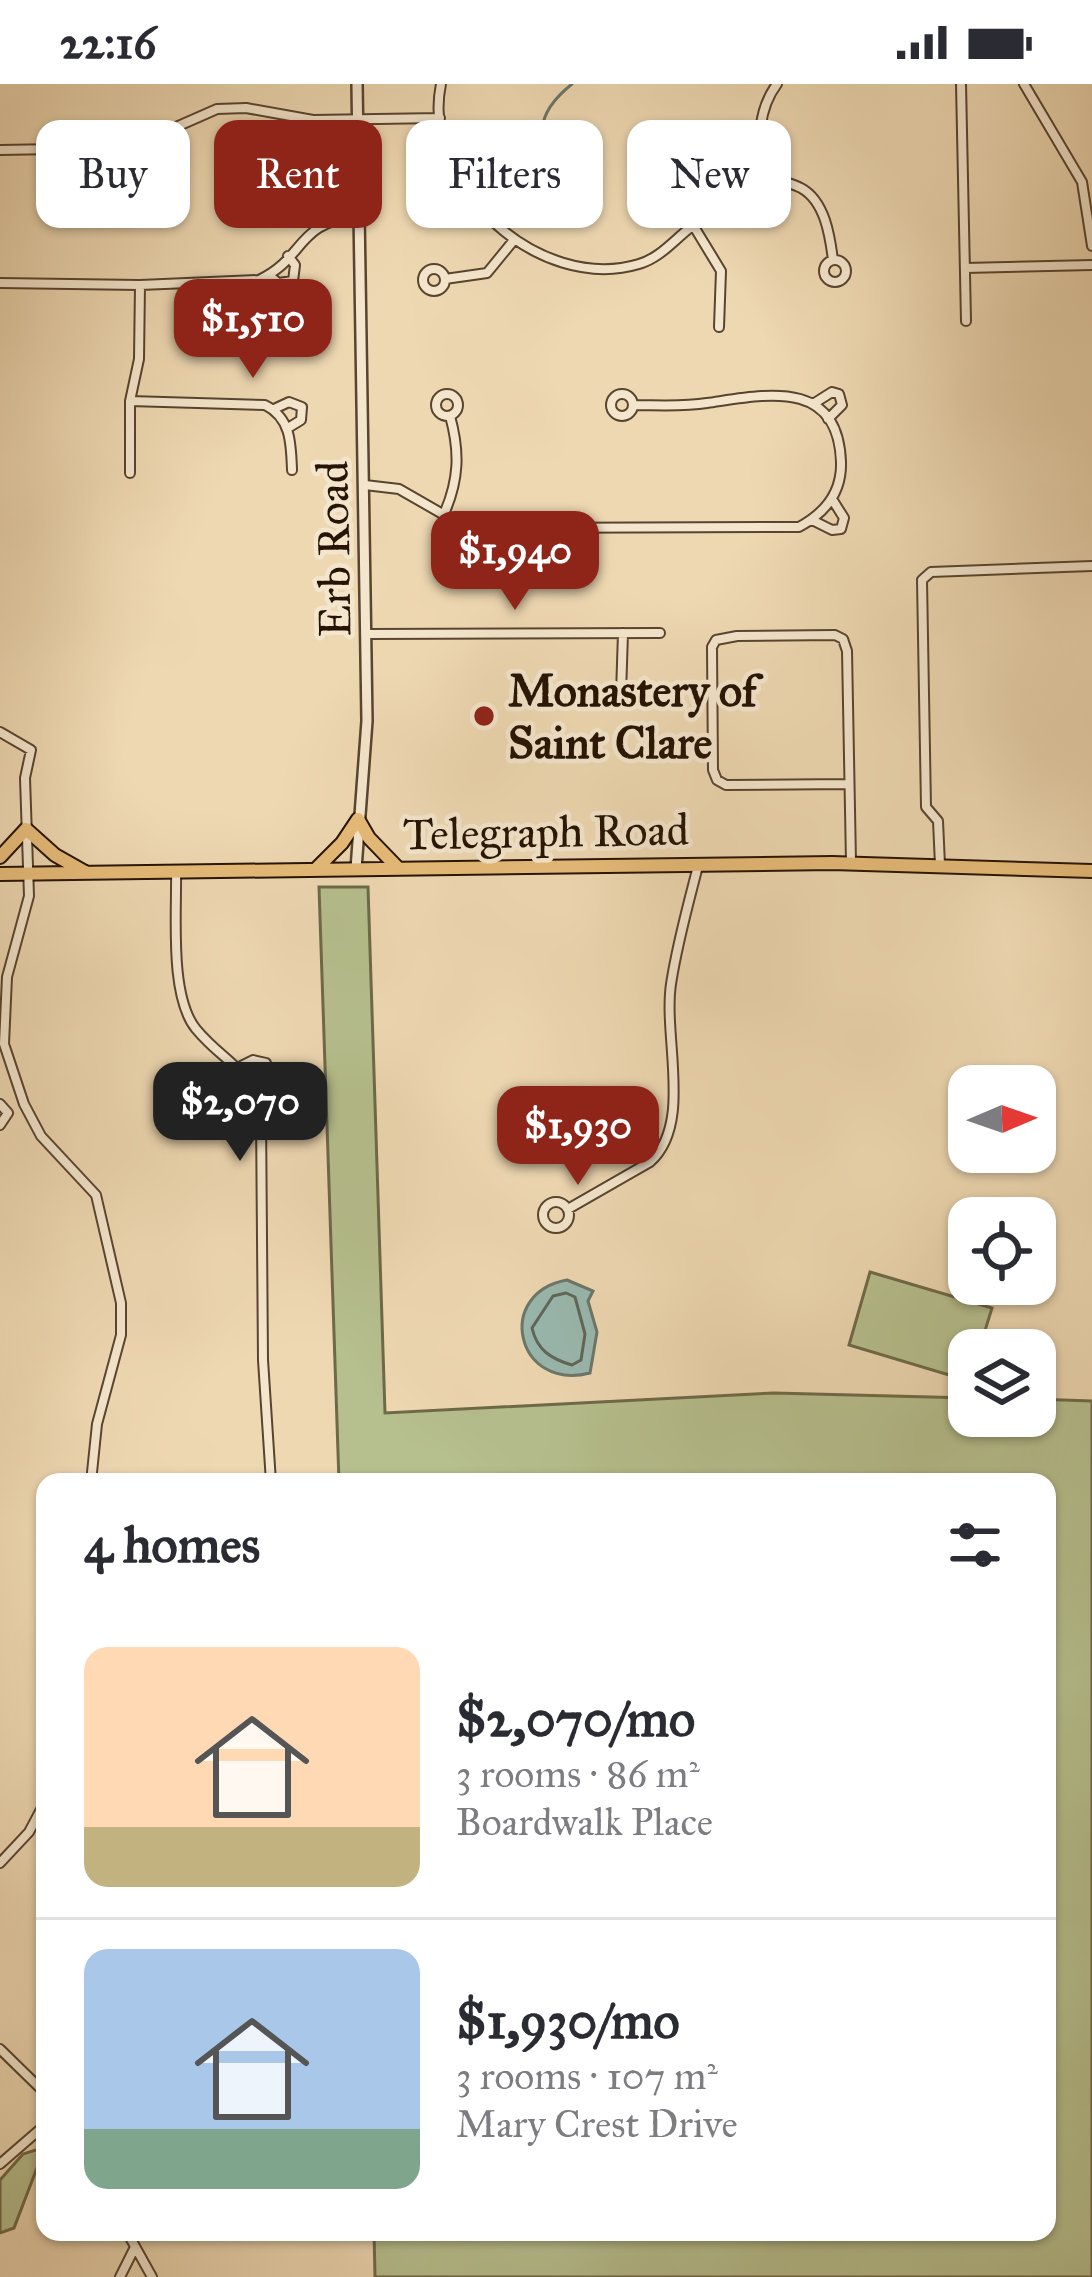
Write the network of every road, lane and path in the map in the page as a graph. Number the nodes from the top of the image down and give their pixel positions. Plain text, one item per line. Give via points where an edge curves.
1 (357, 84) edge
2 (441, 84) edge
3 (777, 84) edge
4 (962, 84) edge
5 (1024, 84) edge
6 (440, 118) junction
7 (357, 119) junction
8 (763, 120) edge
9 (0, 150) edge
10 (791, 184) edge
11 (314, 228) edge
12 (359, 228) edge
13 (690, 228) edge
14 (695, 228) edge
15 (514, 240) junction
16 (1092, 246) edge
17 (289, 256) junction
18 (832, 260) dead end
19 (1092, 265) edge
20 (965, 268) junction
21 (269, 275) junction
22 (445, 279) dead end
23 (0, 283) edge
24 (140, 285) junction
25 (966, 321) dead end
26 (719, 327) dead end
27 (130, 401) junction
28 (813, 404) junction
29 (633, 405) dead end
30 (274, 409) junction
31 (450, 416) dead end
32 (828, 419) junction
33 (288, 428) junction
34 (292, 470) dead end
35 (130, 473) dead end
36 (365, 485) junction
37 (832, 499) junction
38 (444, 514) junction
39 (812, 520) junction
40 (1092, 566) edge
41 (623, 633) junction
42 (661, 633) dead end
43 (367, 634) junction
44 (621, 694) dead end
45 (0, 732) edge
46 (850, 784) junction
47 (358, 819) junction
48 (26, 829) junction
49 (0, 857) edge
50 (850, 864) junction
51 (698, 865) junction
52 (940, 866) junction
53 (399, 868) junction
54 (316, 869) junction
55 (356, 869) junction
56 (1092, 871) edge
57 (176, 872) junction
58 (86, 873) junction
59 (0, 874) edge
60 (27, 874) junction
61 (239, 1066) junction
62 (255, 1090) junction
63 (24, 1104) junction
64 (3, 1107) edge
65 (0, 1125) edge
66 (568, 1209) dead end
67 (93, 1473) edge
68 (270, 1473) edge
69 (36, 1819) edge
70 (0, 1863) edge
71 (0, 2049) edge
72 (36, 2084) edge
73 (36, 2133) edge
74 (0, 2164) edge
75 (132, 2241) edge
76 (135, 2247) junction
77 (120, 2277) edge
78 (152, 2277) edge

1 - 7 street, Erb Road
2 - 6 street
3 - 8 street
4 - 20 street
5 - 16 street via 1082,182
6 - 7 street
6 - 15 street via 475,204
7 - 9 street via 217,109 112,148
10 - 18 street via 817,203
11 - 17 street
12 - 36 street, Erb Road
13 - 15 street via 658,255 627,267 556,261
14 - 26 street via 722,271
15 - 22 street via 482,276
17 - 21 street
17 - 21 street via 293,281
19 - 20 street
20 - 25 street
21 - 24 street
23 - 24 street
24 - 27 street
27 - 30 street via 244,401
27 - 35 street
28 - 29 street via 776,394
28 - 32 street
28 - 32 street via 839,394 842,405
30 - 33 street
30 - 33 street via 302,407 301,420
31 - 38 street via 456,487
32 - 37 street via 840,451
33 - 34 street
36 - 38 street via 399,489
36 - 43 street, Erb Road
37 - 39 street
37 - 39 street via 844,518 841,529
38 - 39 street via 466,528 514,530 800,527
40 - 52 street via 931,572 922,580 926,807 938,821
41 - 42 street
41 - 43 street
41 - 44 street
43 - 47 street, Erb Road
45 - 48 street via 31,750
46 - 46 street via 718,780 716,640 843,639
46 - 50 street
47 - 53 main road
47 - 54 main road
47 - 55 street, Erb Road
48 - 49 main road
48 - 58 main road
48 - 60 street
50 - 51 main road, Telegraph Road
50 - 52 main road, Telegraph Road
51 - 53 main road, Telegraph Road
51 - 66 street via 670,987 670,1136 650,1162
52 - 56 main road, Telegraph Road
53 - 55 main road, Telegraph Road
54 - 55 main road, Telegraph Road
54 - 57 main road, Telegraph Road
57 - 58 main road, Telegraph Road
57 - 61 street via 184,1007 194,1027
58 - 60 main road, Telegraph Road
59 - 60 main road, Telegraph Road
60 - 63 street via 3,1023
61 - 62 street
61 - 62 street via 266,1063 269,1077
62 - 68 street
63 - 64 street
63 - 67 street via 50,1150 96,1195 121,1303
64 - 65 street
69 - 70 street
71 - 72 street
73 - 74 street
75 - 76 street
76 - 77 street
76 - 78 street

